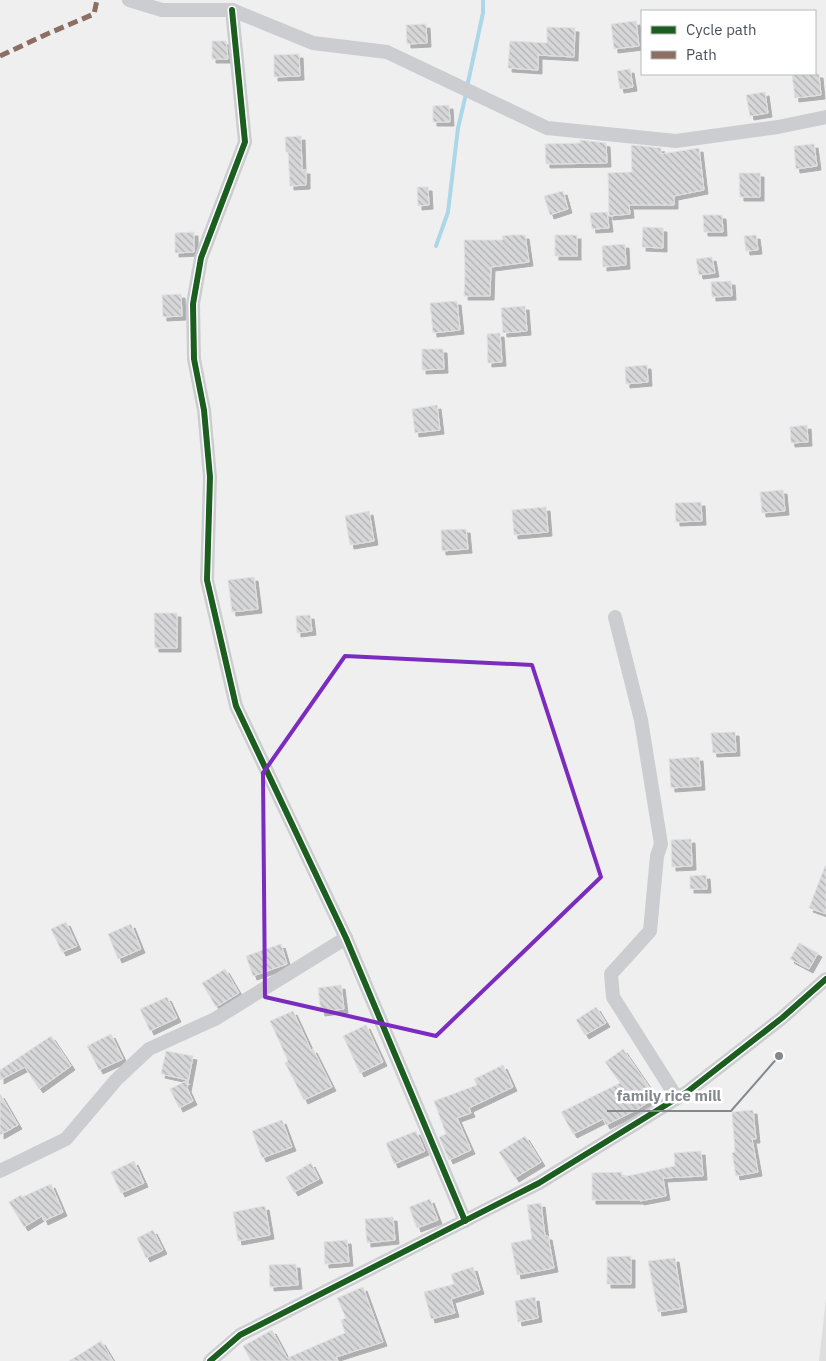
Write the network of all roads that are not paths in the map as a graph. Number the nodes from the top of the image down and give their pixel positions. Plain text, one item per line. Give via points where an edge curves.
1 (129, 0) edge
2 (232, 10) junction
3 (826, 117) edge
4 (615, 617) dead end
5 (346, 938) junction
6 (826, 979) edge
7 (677, 1098) junction
8 (0, 1170) edge
9 (465, 1221) junction
10 (210, 1361) edge

1 - 2 street via 162,10
2 - 3 street via 313,43 387,52 547,128 676,141
2 - 5 street via 245,142 201,258 193,304 194,359 204,410 210,477 208,580 236,706
4 - 7 street via 641,720 661,844 650,931 611,974 613,997
5 - 8 street via 215,1019 149,1049 116,1080 66,1139
5 - 9 street
6 - 7 street via 782,1018
7 - 9 street via 546,1179
9 - 10 street via 240,1335

